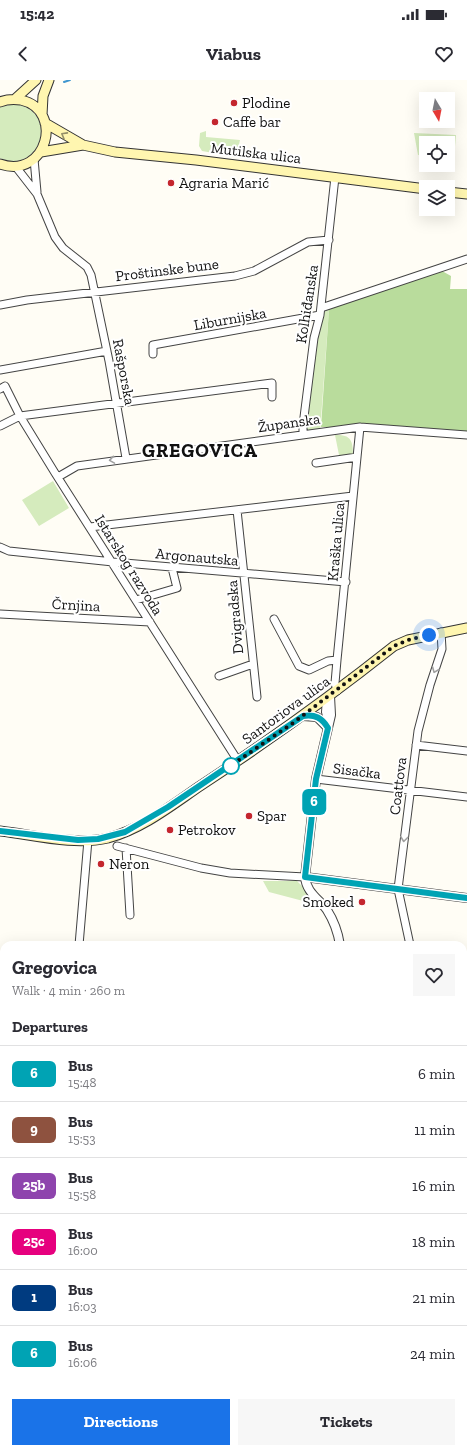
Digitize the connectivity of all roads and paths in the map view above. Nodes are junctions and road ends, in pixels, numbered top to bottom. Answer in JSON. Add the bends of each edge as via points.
{"nodes":[{"id":1,"x":36,"y":80,"type":"edge"},
{"id":2,"x":49,"y":80,"type":"edge"},
{"id":3,"x":15,"y":99,"type":"junction"},
{"id":4,"x":0,"y":102,"type":"edge"},
{"id":5,"x":43,"y":119,"type":"junction"},
{"id":6,"x":83,"y":145,"type":"junction"},
{"id":7,"x":41,"y":152,"type":"junction"},
{"id":8,"x":34,"y":160,"type":"junction"},
{"id":9,"x":6,"y":167,"type":"edge"},
{"id":10,"x":335,"y":178,"type":"junction"},
{"id":11,"x":419,"y":188,"type":"edge"},
{"id":12,"x":455,"y":193,"type":"edge"},
{"id":13,"x":37,"y":194,"type":"junction"},
{"id":14,"x":467,"y":194,"type":"edge"},
{"id":15,"x":329,"y":240,"type":"junction"},
{"id":16,"x":467,"y":259,"type":"edge"},
{"id":17,"x":94,"y":292,"type":"junction"},
{"id":18,"x":0,"y":305,"type":"edge"},
{"id":19,"x":320,"y":312,"type":"junction"},
{"id":20,"x":107,"y":351,"type":"junction"},
{"id":21,"x":153,"y":354,"type":"dead end"},
{"id":22,"x":0,"y":370,"type":"edge"},
{"id":23,"x":0,"y":389,"type":"edge"},
{"id":24,"x":272,"y":396,"type":"dead end"},
{"id":25,"x":117,"y":403,"type":"junction"},
{"id":26,"x":20,"y":416,"type":"junction"},
{"id":27,"x":0,"y":426,"type":"edge"},
{"id":28,"x":360,"y":427,"type":"junction"},
{"id":29,"x":303,"y":434,"type":"junction"},
{"id":30,"x":467,"y":434,"type":"edge"},
{"id":31,"x":357,"y":457,"type":"junction"},
{"id":32,"x":126,"y":458,"type":"junction"},
{"id":33,"x":316,"y":463,"type":"dead end"},
{"id":34,"x":58,"y":477,"type":"junction"},
{"id":35,"x":354,"y":496,"type":"junction"},
{"id":36,"x":237,"y":510,"type":"junction"},
{"id":37,"x":90,"y":527,"type":"junction"},
{"id":38,"x":0,"y":547,"type":"edge"},
{"id":39,"x":113,"y":562,"type":"junction"},
{"id":40,"x":172,"y":568,"type":"junction"},
{"id":41,"x":244,"y":574,"type":"junction"},
{"id":42,"x":346,"y":582,"type":"junction"},
{"id":43,"x":136,"y":600,"type":"junction"},
{"id":44,"x":0,"y":614,"type":"edge"},
{"id":45,"x":274,"y":619,"type":"dead end"},
{"id":46,"x":150,"y":622,"type":"junction"},
{"id":47,"x":466,"y":627,"type":"edge"},
{"id":48,"x":441,"y":632,"type":"junction"},
{"id":49,"x":337,"y":660,"type":"junction"},
{"id":50,"x":253,"y":664,"type":"junction"},
{"id":51,"x":219,"y":676,"type":"dead end"},
{"id":52,"x":331,"y":695,"type":"junction"},
{"id":53,"x":257,"y":697,"type":"dead end"},
{"id":54,"x":303,"y":716,"type":"junction"},
{"id":55,"x":329,"y":726,"type":"junction"},
{"id":56,"x":416,"y":745,"type":"junction"},
{"id":57,"x":467,"y":751,"type":"edge"},
{"id":58,"x":238,"y":761,"type":"junction"},
{"id":59,"x":316,"y":779,"type":"junction"},
{"id":60,"x":410,"y":790,"type":"junction"},
{"id":61,"x":467,"y":797,"type":"edge"},
{"id":62,"x":0,"y":830,"type":"edge"},
{"id":63,"x":88,"y":840,"type":"junction"},
{"id":64,"x":116,"y":846,"type":"dead end"},
{"id":65,"x":126,"y":848,"type":"junction"},
{"id":66,"x":305,"y":877,"type":"junction"},
{"id":67,"x":398,"y":889,"type":"junction"},
{"id":68,"x":467,"y":898,"type":"edge"},
{"id":69,"x":130,"y":914,"type":"dead end"},
{"id":70,"x":79,"y":941,"type":"edge"},
{"id":71,"x":339,"y":941,"type":"edge"},
{"id":72,"x":409,"y":941,"type":"edge"}],
"edges":[{"from":1,"to":3,"type":"main road"},
{"from":2,"to":5,"type":"main road","via":[[43,96]]},
{"from":3,"to":4,"type":"main road"},
{"from":3,"to":5,"type":"main road","name":"Mutilska ulica","via":[[25,101],[34,107]]},
{"from":6,"to":5,"type":"main road","name":"Mutilska ulica","one_way":true},
{"from":5,"to":7,"type":"main road","via":[[46,138]]},
{"from":6,"to":7,"type":"main road","name":"Mutilska ulica"},
{"from":6,"to":10,"type":"main road","name":"Mutilska ulica","via":[[116,152]]},
{"from":7,"to":8,"type":"main road"},
{"from":8,"to":9,"type":"main road"},
{"from":8,"to":13,"type":"street"},
{"from":9,"to":13,"type":"street"},
{"from":10,"to":11,"type":"main road","name":"Mutilska ulica"},
{"from":10,"to":15,"type":"street","name":"Kolhiđanska"},
{"from":12,"to":14,"type":"main road"},
{"from":13,"to":17,"type":"street","name":"Rašporska","via":[[55,237],[63,248],[87,267]]},
{"from":15,"to":17,"type":"street","name":"Proštinske bune","via":[[308,242],[254,270],[235,276]]},
{"from":15,"to":19,"type":"street","name":"Kolhiđanska"},
{"from":16,"to":19,"type":"street","name":"Liburnijska"},
{"from":17,"to":18,"type":"street","name":"Proštinske bune"},
{"from":17,"to":20,"type":"street","name":"Rašporska"},
{"from":19,"to":21,"type":"street","name":"Liburnijska","via":[[295,321],[153,345]]},
{"from":19,"to":29,"type":"street","name":"Kolhiđanska","via":[[302,425]]},
{"from":20,"to":22,"type":"street"},
{"from":20,"to":25,"type":"street","name":"Rašporska"},
{"from":23,"to":26,"type":"street","name":"Istarskog razvoda","via":[[5,386]]},
{"from":24,"to":25,"type":"street","via":[[272,383]]},
{"from":25,"to":26,"type":"street"},
{"from":25,"to":32,"type":"street","name":"Rašporska"},
{"from":26,"to":27,"type":"street"},
{"from":26,"to":34,"type":"street","name":"Istarskog razvoda"},
{"from":28,"to":29,"type":"street","name":"Županska"},
{"from":28,"to":30,"type":"street","name":"Županska"},
{"from":28,"to":31,"type":"street","name":"Kraška ulica"},
{"from":29,"to":32,"type":"street","name":"Županska"},
{"from":31,"to":33,"type":"street"},
{"from":31,"to":35,"type":"street","name":"Kraška ulica"},
{"from":32,"to":34,"type":"street","name":"Županska","one_way":true,"via":[[77,466]]},
{"from":34,"to":37,"type":"street","name":"Istarskog razvoda"},
{"from":35,"to":36,"type":"street"},
{"from":35,"to":42,"type":"street","name":"Kraška ulica"},
{"from":36,"to":37,"type":"street"},
{"from":36,"to":41,"type":"street","name":"Dvigradska"},
{"from":37,"to":39,"type":"street","name":"Istarskog razvoda"},
{"from":38,"to":39,"type":"street","name":"Argonautska","via":[[9,551]]},
{"from":39,"to":40,"type":"street","name":"Argonautska"},
{"from":39,"to":43,"type":"street","name":"Istarskog razvoda"},
{"from":40,"to":41,"type":"street","name":"Argonautska"},
{"from":40,"to":43,"type":"street","via":[[177,588]]},
{"from":41,"to":42,"type":"street","name":"Argonautska"},
{"from":41,"to":50,"type":"street","name":"Dvigradska"},
{"from":42,"to":49,"type":"street","name":"Kraška ulica"},
{"from":43,"to":46,"type":"street","name":"Istarskog razvoda"},
{"from":44,"to":46,"type":"street","name":"Črnjina"},
{"from":45,"to":49,"type":"street","via":[[303,669],[309,670],[328,661]]},
{"from":46,"to":58,"type":"street","name":"Istarskog razvoda"},
{"from":47,"to":48,"type":"main road","name":"Santoriova ulica"},
{"from":48,"to":52,"type":"main road","name":"Santoriova ulica","via":[[394,646]]},
{"from":48,"to":56,"type":"street","name":"Coattova","one_way":true,"via":[[442,649],[430,685]]},
{"from":49,"to":52,"type":"street","name":"Kraška ulica"},
{"from":50,"to":51,"type":"street"},
{"from":50,"to":53,"type":"street","name":"Dvigradska"},
{"from":52,"to":54,"type":"main road","name":"Santoriova ulica"},
{"from":52,"to":55,"type":"street","via":[[326,712]]},
{"from":54,"to":55,"type":"street","via":[[317,717]]},
{"from":54,"to":58,"type":"main road","name":"Santoriova ulica"},
{"from":55,"to":59,"type":"street"},
{"from":56,"to":57,"type":"street"},
{"from":56,"to":60,"type":"street","name":"Coattova"},
{"from":58,"to":63,"type":"main road","name":"Santoriova ulica","via":[[144,822],[108,838]]},
{"from":59,"to":60,"type":"street","name":"Sisačka"},
{"from":59,"to":66,"type":"street"},
{"from":60,"to":61,"type":"street","name":"Sisačka"},
{"from":60,"to":67,"type":"street","name":"Coattova","one_way":true},
{"from":62,"to":63,"type":"main road","name":"Santoriova ulica"},
{"from":63,"to":70,"type":"street"},
{"from":64,"to":65,"type":"street"},
{"from":65,"to":66,"type":"street","via":[[230,873]]},
{"from":65,"to":69,"type":"street"},
{"from":66,"to":67,"type":"street"},
{"from":66,"to":71,"type":"street","via":[[310,892],[330,914]]},
{"from":67,"to":68,"type":"street"},
{"from":67,"to":72,"type":"street","name":"Coattova"}]}
